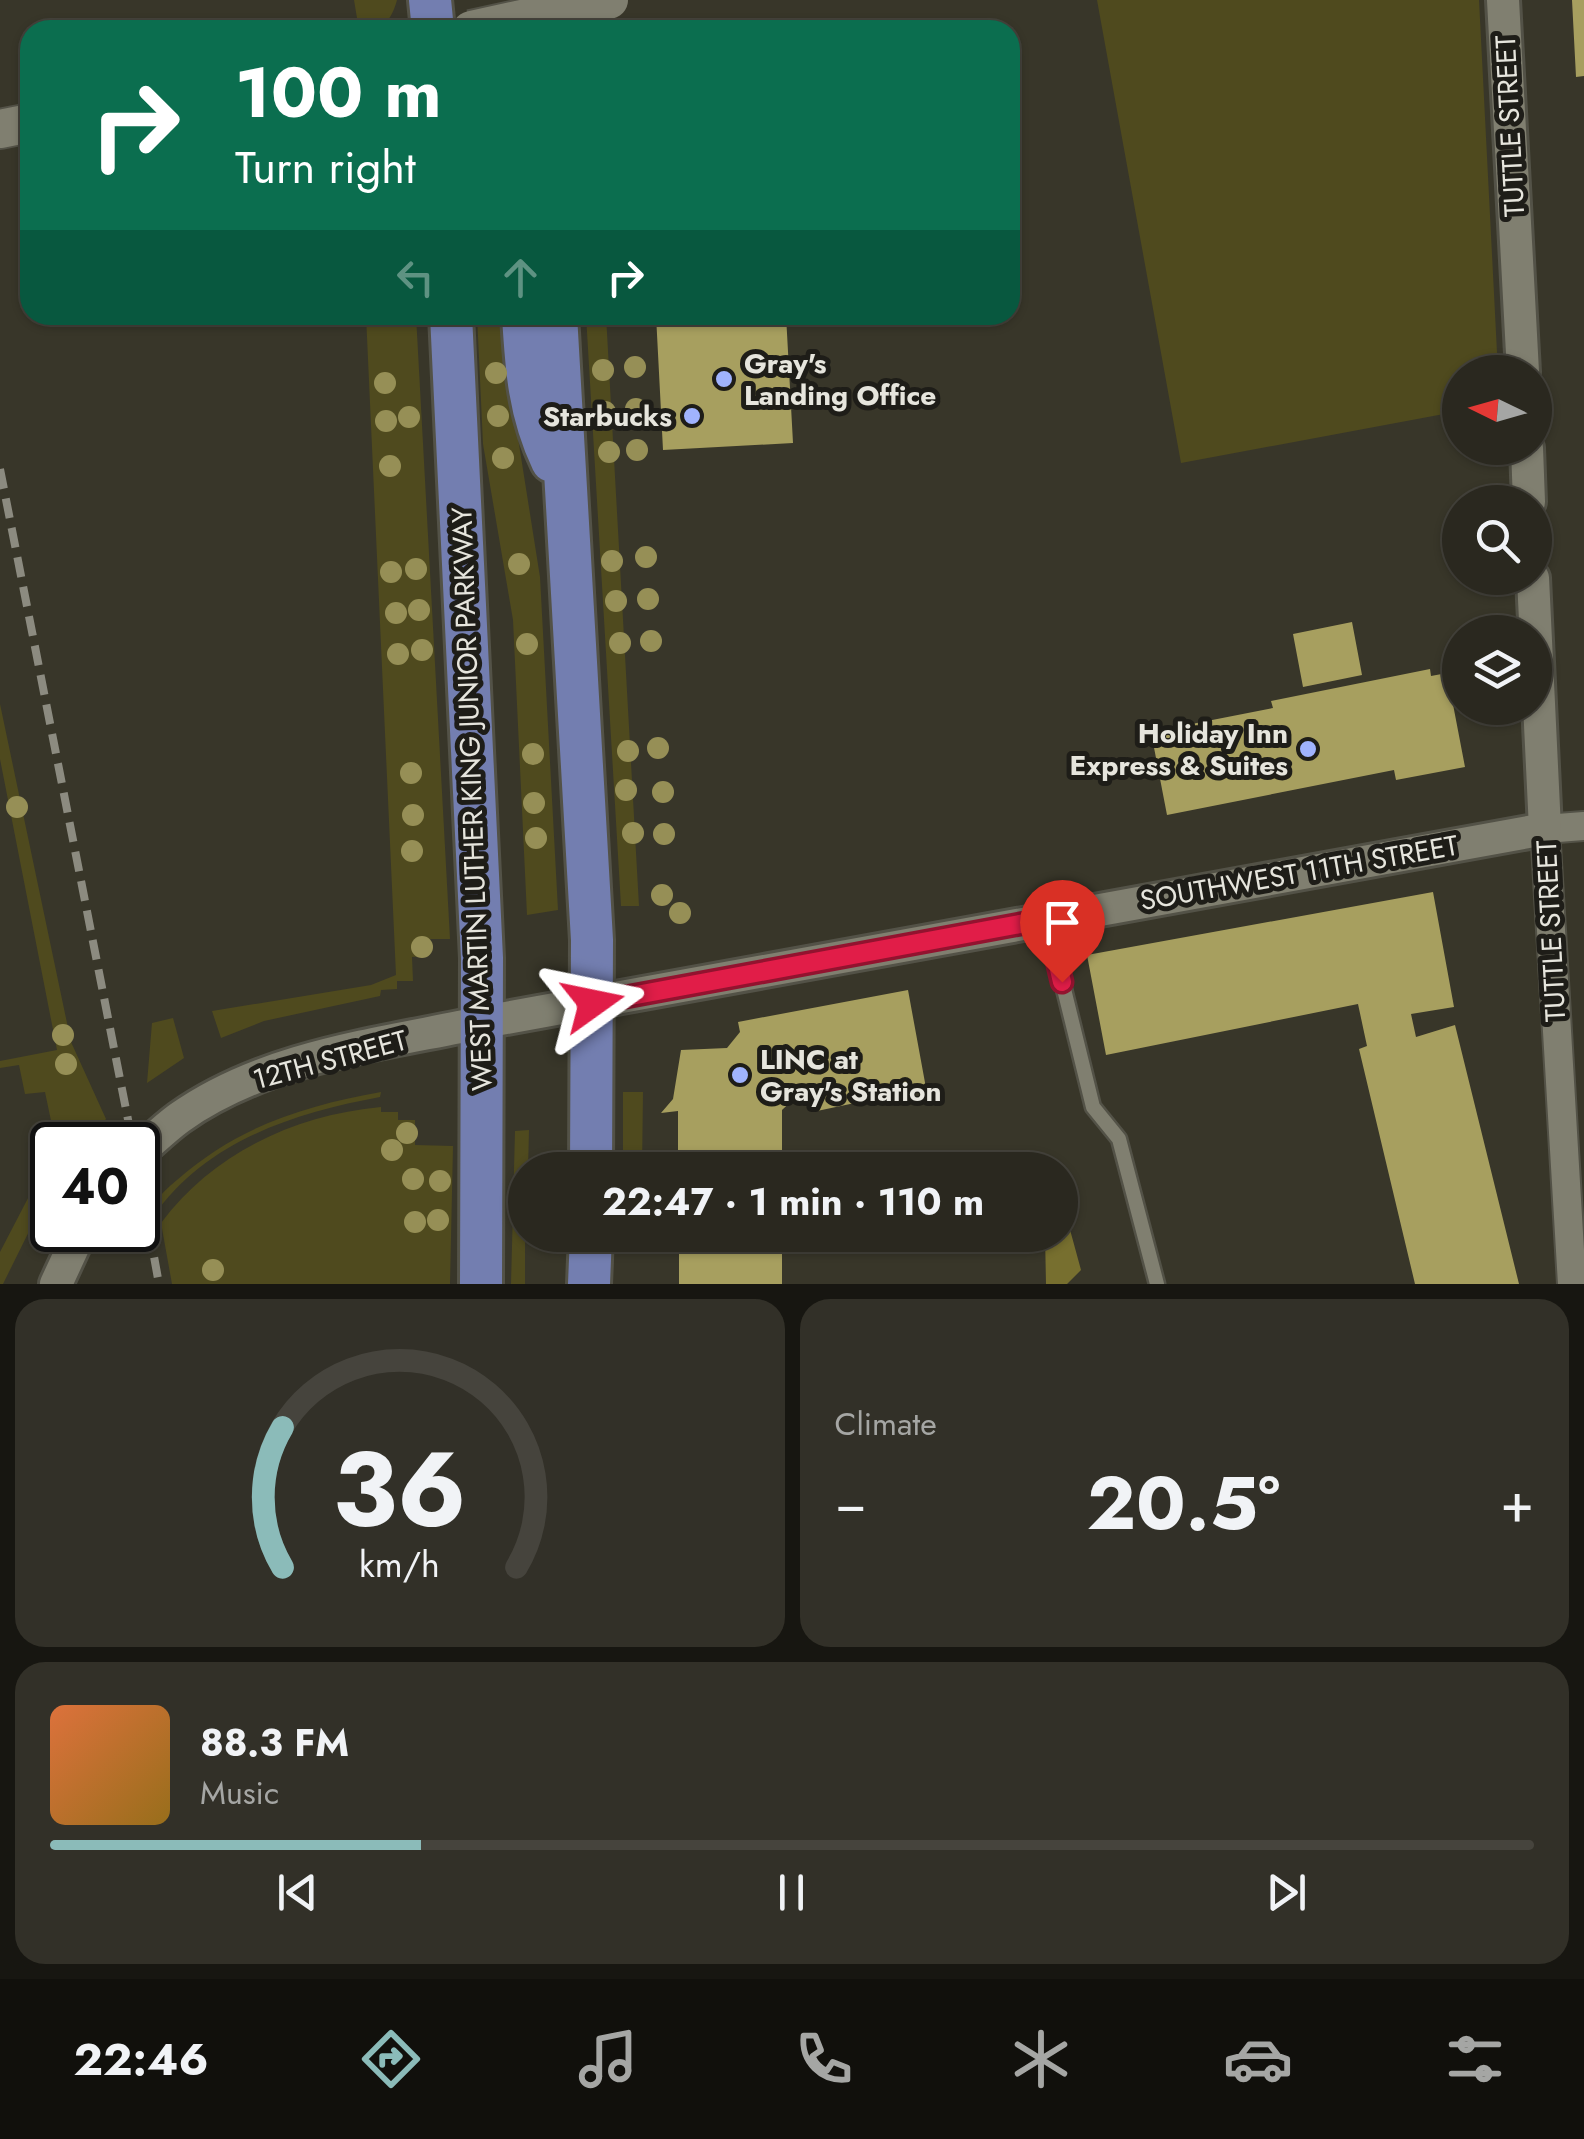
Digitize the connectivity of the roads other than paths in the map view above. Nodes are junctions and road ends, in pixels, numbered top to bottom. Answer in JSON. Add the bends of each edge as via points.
{"nodes":[{"id":1,"x":609,"y":0,"type":"edge"},
{"id":2,"x":1503,"y":0,"type":"edge"},
{"id":3,"x":517,"y":20,"type":"edge"},
{"id":4,"x":451,"y":325,"type":"edge"},
{"id":5,"x":524,"y":325,"type":"edge"},
{"id":6,"x":557,"y":325,"type":"edge"},
{"id":7,"x":1522,"y":355,"type":"edge"},
{"id":8,"x":566,"y":488,"type":"junction"},
{"id":9,"x":1534,"y":595,"type":"edge"},
{"id":10,"x":1584,"y":826,"type":"edge"},
{"id":11,"x":1545,"y":829,"type":"junction"},
{"id":12,"x":1047,"y":919,"type":"junction"},
{"id":13,"x":593,"y":1003,"type":"junction"},
{"id":14,"x":484,"y":1022,"type":"junction"},
{"id":15,"x":160,"y":1134,"type":"edge"},
{"id":16,"x":591,"y":1152,"type":"edge"},
{"id":17,"x":71,"y":1252,"type":"edge"},
{"id":18,"x":590,"y":1252,"type":"edge"},
{"id":19,"x":56,"y":1284,"type":"edge"},
{"id":20,"x":481,"y":1284,"type":"edge"},
{"id":21,"x":589,"y":1284,"type":"edge"},
{"id":22,"x":1158,"y":1284,"type":"edge"},
{"id":23,"x":1572,"y":1284,"type":"edge"}],
"edges":[{"from":1,"to":3,"type":"main road","bridge":true},
{"from":2,"to":7,"type":"street","name":"TUTTLE STREET"},
{"from":4,"to":14,"type":"main road","name":"WEST MARTIN LUTHER KING JUNIOR PARKWAY"},
{"from":5,"to":8,"type":"main road","via":[[529,398]]},
{"from":6,"to":8,"type":"main road"},
{"from":8,"to":13,"type":"main road"},
{"from":9,"to":11,"type":"street","name":"TUTTLE STREET"},
{"from":10,"to":11,"type":"street","name":"SOUTHWEST 11TH STREET"},
{"from":11,"to":12,"type":"street","name":"SOUTHWEST 11TH STREET"},
{"from":11,"to":23,"type":"street","name":"TUTTLE STREET"},
{"from":12,"to":13,"type":"street","name":"SOUTHWEST 11TH STREET"},
{"from":12,"to":22,"type":"lane","via":[[1093,1107],[1119,1139]]},
{"from":13,"to":14,"type":"street","name":"SOUTHWEST 11TH STREET"},
{"from":13,"to":16,"type":"main road"},
{"from":14,"to":15,"type":"street","name":"12TH STREET","via":[[264,1073]]},
{"from":14,"to":20,"type":"main road","name":"WEST MARTIN LUTHER KING JUNIOR PARKWAY"},
{"from":17,"to":19,"type":"street"},
{"from":18,"to":21,"type":"main road"}]}
